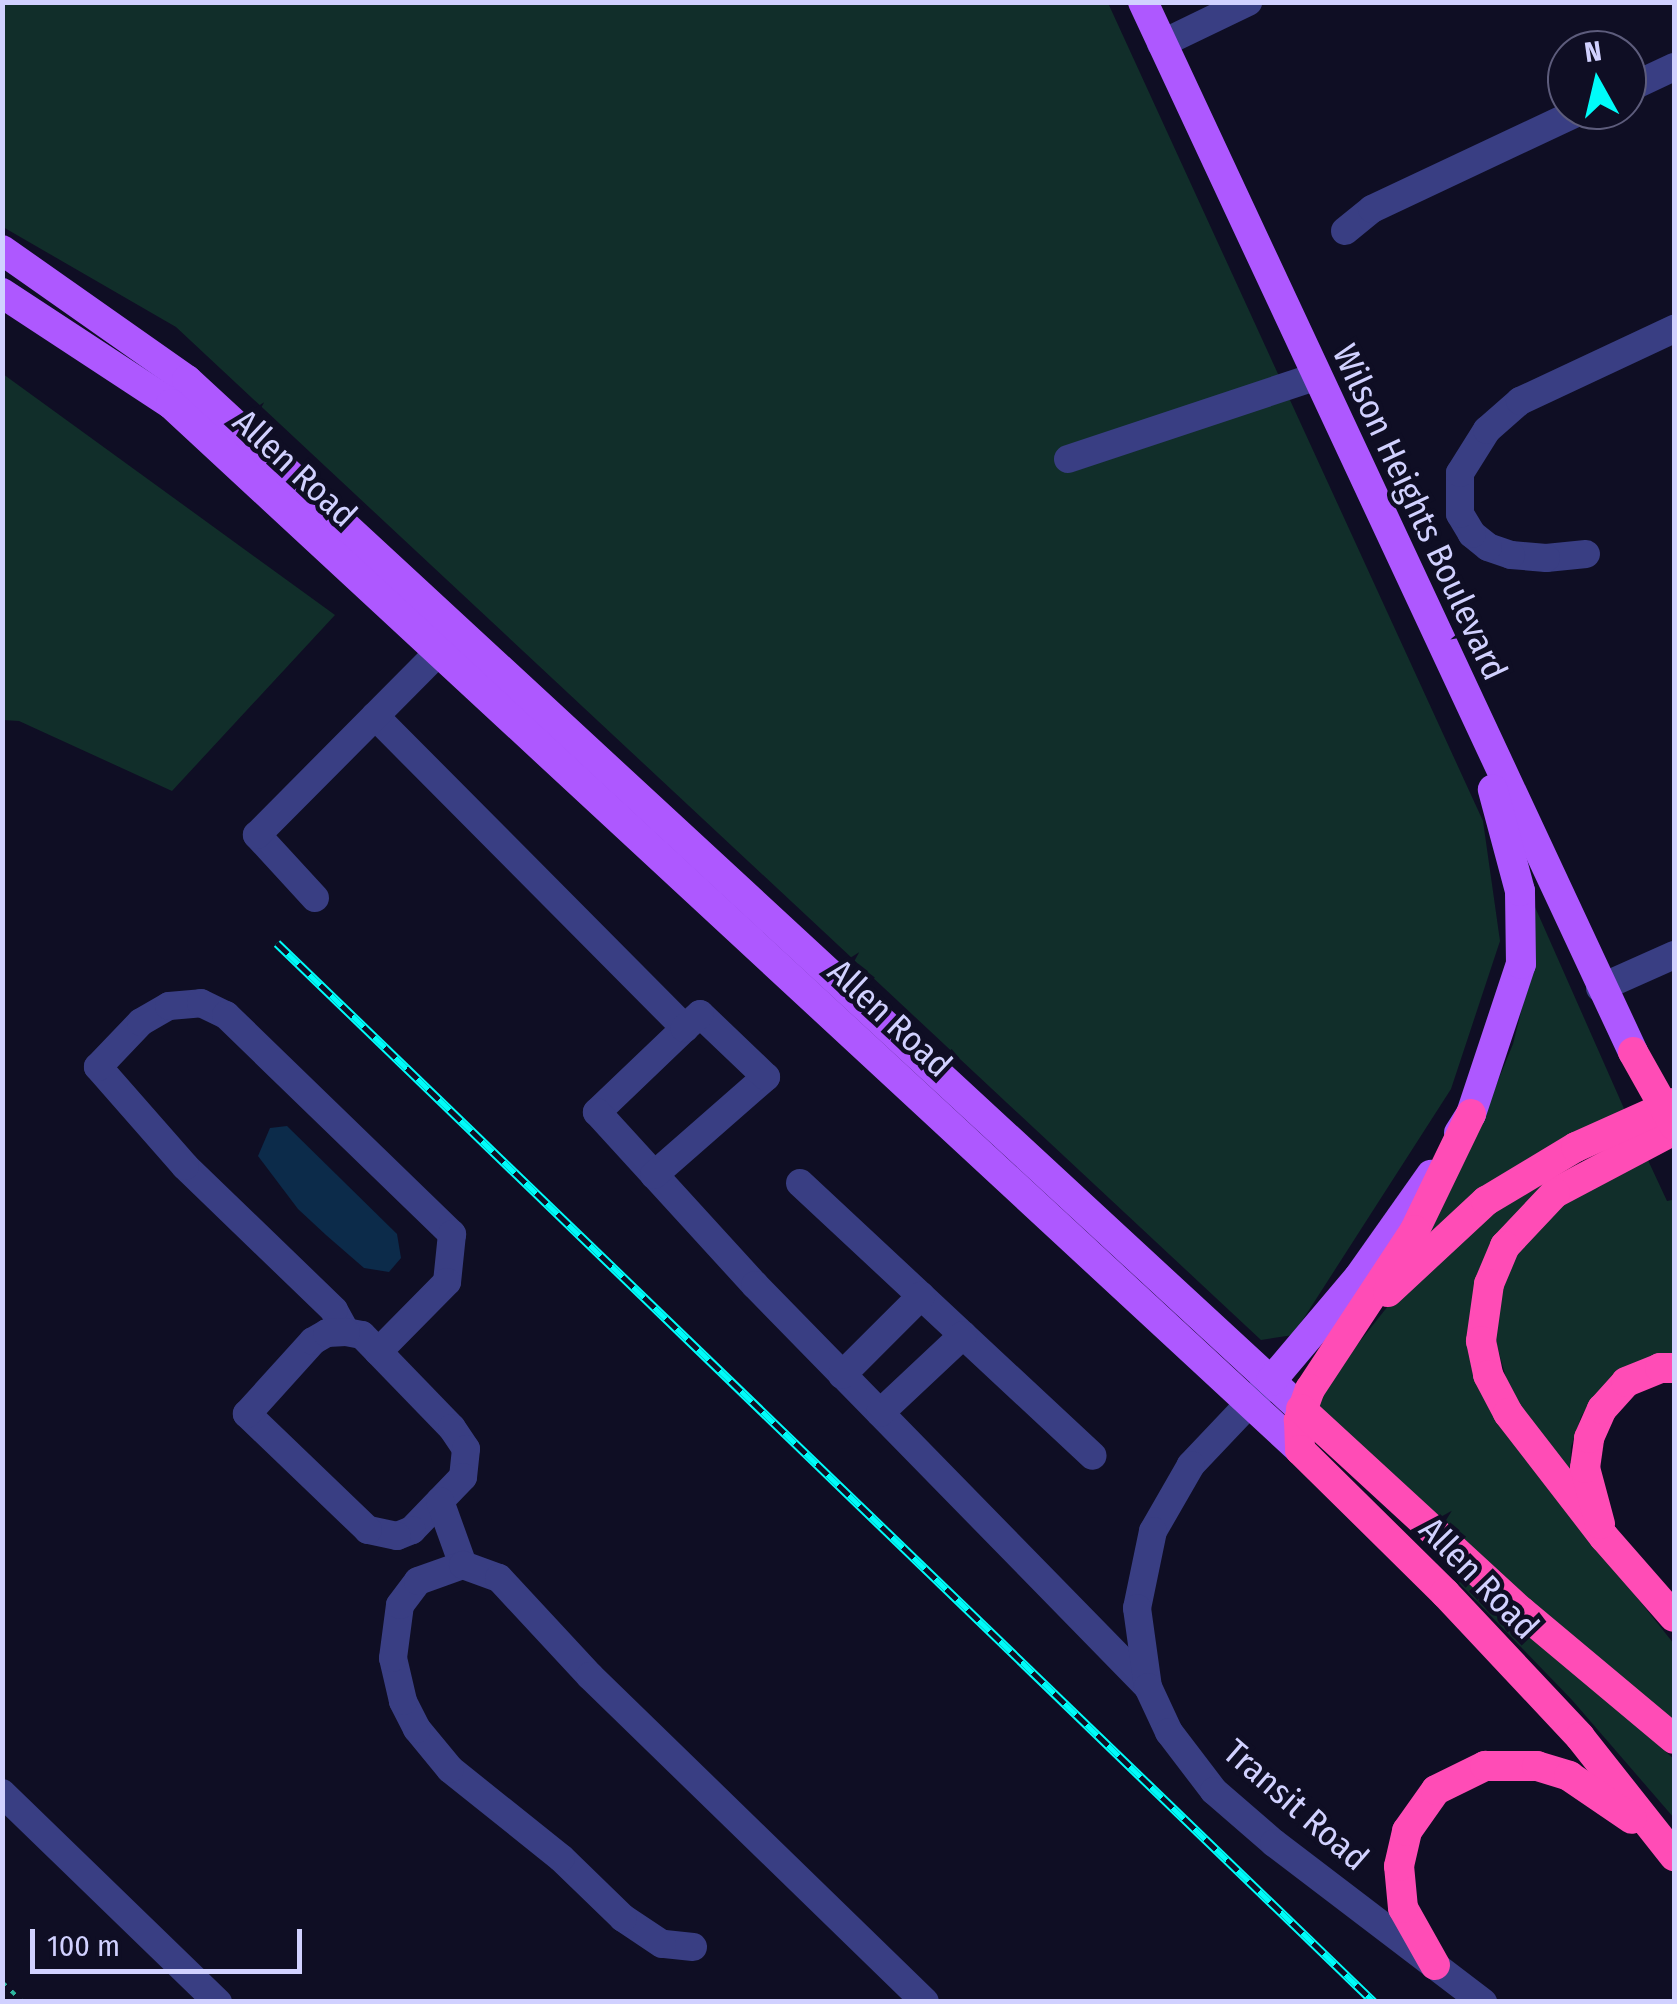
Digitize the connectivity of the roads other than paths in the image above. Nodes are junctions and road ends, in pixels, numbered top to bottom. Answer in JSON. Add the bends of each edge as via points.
{"nodes":[{"id":1,"x":1143,"y":2,"type":"edge"},
{"id":2,"x":1248,"y":2,"type":"edge"},
{"id":3,"x":1161,"y":44,"type":"junction"},
{"id":4,"x":1674,"y":66,"type":"edge"},
{"id":5,"x":1647,"y":79,"type":"edge"},
{"id":6,"x":1547,"y":126,"type":"edge"},
{"id":7,"x":1345,"y":231,"type":"dead end"},
{"id":8,"x":2,"y":250,"type":"edge"},
{"id":9,"x":2,"y":293,"type":"edge"},
{"id":10,"x":1674,"y":329,"type":"edge"},
{"id":11,"x":1315,"y":377,"type":"junction"},
{"id":12,"x":1068,"y":460,"type":"dead end"},
{"id":13,"x":1586,"y":554,"type":"dead end"},
{"id":14,"x":439,"y":652,"type":"junction"},
{"id":15,"x":1472,"y":709,"type":"junction"},
{"id":16,"x":376,"y":716,"type":"junction"},
{"id":17,"x":316,"y":898,"type":"dead end"},
{"id":18,"x":1674,"y":955,"type":"edge"},
{"id":19,"x":1600,"y":988,"type":"junction"},
{"id":20,"x":685,"y":1028,"type":"junction"},
{"id":21,"x":1633,"y":1052,"type":"joint"},
{"id":22,"x":1674,"y":1103,"type":"edge"},
{"id":23,"x":1471,"y":1114,"type":"junction"},
{"id":24,"x":1674,"y":1128,"type":"edge"},
{"id":25,"x":654,"y":1174,"type":"junction"},
{"id":26,"x":800,"y":1183,"type":"dead end"},
{"id":27,"x":921,"y":1296,"type":"junction"},
{"id":28,"x":1348,"y":1331,"type":"junction"},
{"id":29,"x":346,"y":1332,"type":"junction"},
{"id":30,"x":963,"y":1335,"type":"junction"},
{"id":31,"x":378,"y":1352,"type":"junction"},
{"id":32,"x":1674,"y":1368,"type":"edge"},
{"id":33,"x":842,"y":1375,"type":"junction"},
{"id":34,"x":1271,"y":1381,"type":"junction"},
{"id":35,"x":1248,"y":1405,"type":"junction"},
{"id":36,"x":1301,"y":1409,"type":"junction"},
{"id":37,"x":880,"y":1413,"type":"junction"},
{"id":38,"x":1300,"y":1450,"type":"junction"},
{"id":39,"x":1093,"y":1456,"type":"dead end"},
{"id":40,"x":440,"y":1501,"type":"junction"},
{"id":41,"x":1604,"y":1536,"type":"junction"},
{"id":42,"x":463,"y":1565,"type":"junction"},
{"id":43,"x":1674,"y":1617,"type":"edge"},
{"id":44,"x":1148,"y":1687,"type":"junction"},
{"id":45,"x":1674,"y":1738,"type":"edge"},
{"id":46,"x":2,"y":1793,"type":"edge"},
{"id":47,"x":1670,"y":1850,"type":"edge"},
{"id":48,"x":693,"y":1947,"type":"dead end"},
{"id":49,"x":1436,"y":1966,"type":"junction"},
{"id":50,"x":218,"y":2002,"type":"edge"},
{"id":51,"x":925,"y":2002,"type":"edge"},
{"id":52,"x":1484,"y":2002,"type":"edge"}],
"edges":[{"from":1,"to":3,"type":"main road","name":"Wilson Heights Boulevard"},
{"from":2,"to":3,"type":"street"},
{"from":3,"to":11,"type":"main road","name":"Wilson Heights Boulevard"},
{"from":4,"to":5,"type":"street"},
{"from":6,"to":7,"type":"street","via":[[1372,208]]},
{"from":8,"to":34,"type":"main road","name":"Allen Road","via":[[187,380]]},
{"from":9,"to":14,"type":"main road","name":"Allen Road","via":[[171,404]]},
{"from":10,"to":13,"type":"street","via":[[1520,400],[1488,430],[1460,474],[1460,514],[1488,547],[1546,558]]},
{"from":11,"to":12,"type":"street"},
{"from":11,"to":15,"type":"main road","name":"Wilson Heights Boulevard"},
{"from":14,"to":16,"type":"street"},
{"from":14,"to":35,"type":"main road","name":"Allen Road"},
{"from":15,"to":19,"type":"main road","name":"Wilson Heights Boulevard"},
{"from":15,"to":23,"type":"main road","via":[[1520,891],[1524,930],[1512,998]]},
{"from":16,"to":17,"type":"street","via":[[257,836]]},
{"from":16,"to":20,"type":"street"},
{"from":18,"to":19,"type":"street"},
{"from":19,"to":21,"type":"main road","name":"Wilson Heights Boulevard"},
{"from":20,"to":25,"type":"street","via":[[597,1112]]},
{"from":20,"to":25,"type":"street","via":[[700,1014],[766,1078]]},
{"from":21,"to":24,"type":"highway","bridge":true},
{"from":22,"to":28,"type":"highway","via":[[1576,1147],[1486,1200]]},
{"from":23,"to":28,"type":"highway","via":[[1415,1230]]},
{"from":23,"to":34,"type":"main road","via":[[1392,1235]]},
{"from":24,"to":41,"type":"highway","via":[[1555,1193],[1505,1246],[1489,1284],[1481,1341],[1488,1375],[1508,1413]]},
{"from":25,"to":33,"type":"street"},
{"from":26,"to":27,"type":"street"},
{"from":27,"to":30,"type":"street"},
{"from":27,"to":33,"type":"street"},
{"from":28,"to":36,"type":"highway"},
{"from":29,"to":31,"type":"street","via":[[362,1336]]},
{"from":29,"to":31,"type":"street","via":[[334,1310],[184,1166],[98,1067],[141,1022],[169,1006],[201,1003],[226,1015],[452,1234],[447,1282]]},
{"from":29,"to":40,"type":"street","via":[[313,1341],[246,1414],[368,1530],[397,1536],[412,1530]]},
{"from":30,"to":37,"type":"street"},
{"from":30,"to":39,"type":"street"},
{"from":31,"to":40,"type":"street","via":[[466,1448],[462,1478]]},
{"from":32,"to":41,"type":"highway","via":[[1626,1382],[1588,1438],[1585,1468]]},
{"from":33,"to":37,"type":"street"},
{"from":34,"to":35,"type":"street","name":"Transit Road"},
{"from":34,"to":36,"type":"main road","name":"Allen Road"},
{"from":35,"to":38,"type":"main road","name":"Allen Road"},
{"from":35,"to":44,"type":"street","name":"Transit Road","via":[[1238,1431],[1170,1499],[1153,1531],[1138,1591],[1139,1650]]},
{"from":36,"to":38,"type":"highway"},
{"from":36,"to":45,"type":"highway","name":"Allen Road","via":[[1521,1611]]},
{"from":37,"to":44,"type":"street"},
{"from":38,"to":47,"type":"highway","name":"Allen Road","via":[[1580,1737]]},
{"from":40,"to":42,"type":"street"},
{"from":41,"to":43,"type":"highway"},
{"from":42,"to":48,"type":"street","via":[[418,1581],[400,1605],[394,1658],[417,1729],[450,1769],[562,1858],[623,1918],[662,1944]]},
{"from":42,"to":51,"type":"street","via":[[499,1578],[590,1676]]},
{"from":44,"to":49,"type":"street","name":"Transit Road","via":[[1169,1732],[1214,1792]]},
{"from":46,"to":50,"type":"street"},
{"from":47,"to":49,"type":"highway","via":[[1600,1795],[1556,1771],[1485,1766],[1452,1780],[1419,1808],[1398,1866],[1403,1908]]},
{"from":49,"to":52,"type":"street","name":"Transit Road"}]}
